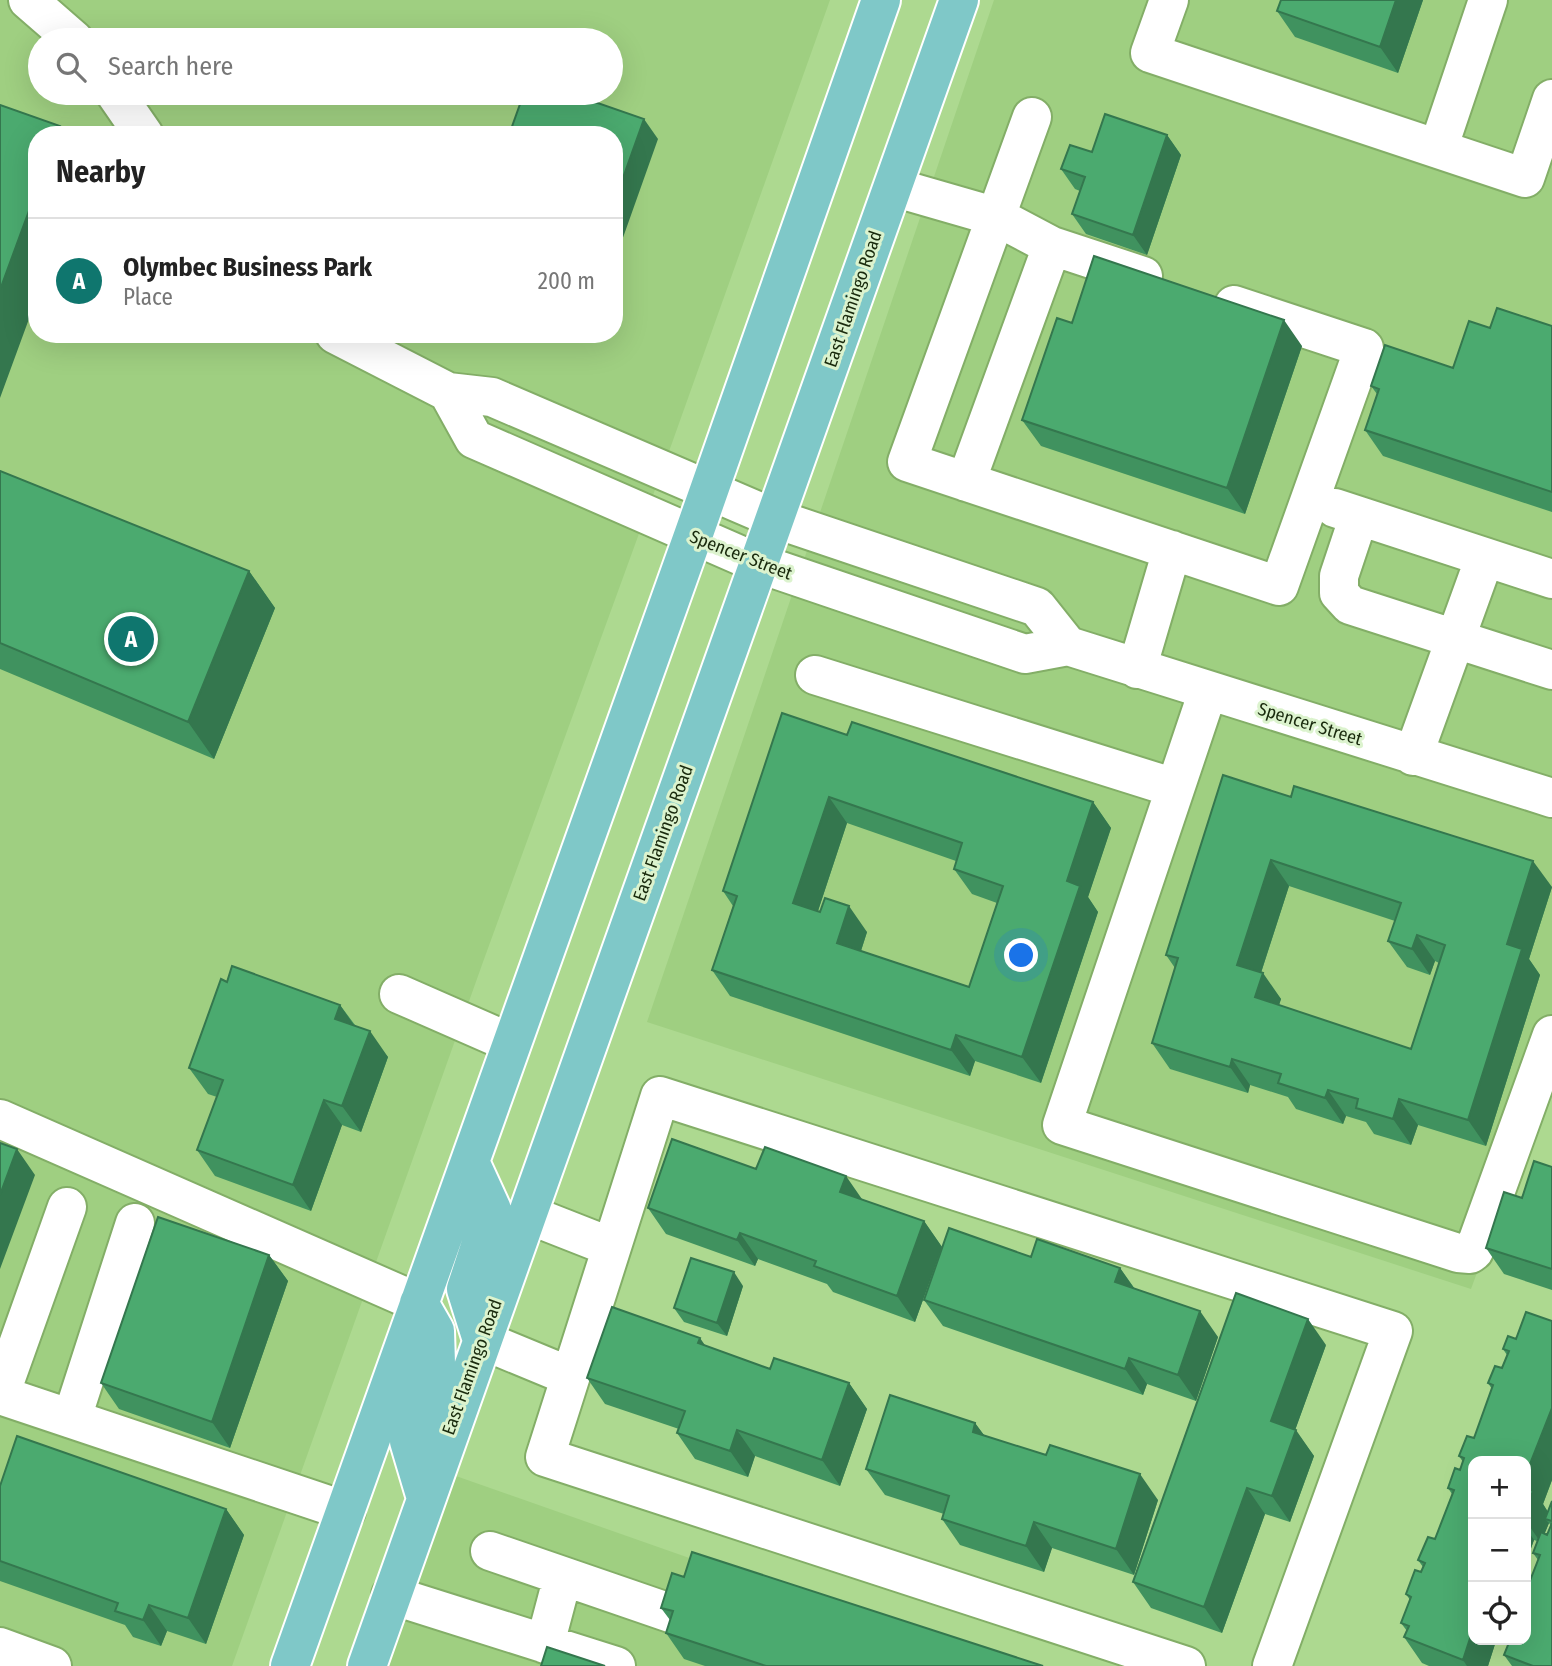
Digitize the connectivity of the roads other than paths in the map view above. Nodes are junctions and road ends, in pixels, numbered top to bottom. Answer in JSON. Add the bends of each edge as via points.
{"nodes":[{"id":1,"x":28,"y":0,"type":"edge"},
{"id":2,"x":881,"y":0,"type":"edge"},
{"id":3,"x":959,"y":0,"type":"edge"},
{"id":4,"x":1169,"y":0,"type":"edge"},
{"id":5,"x":1488,"y":0,"type":"edge"},
{"id":6,"x":60,"y":28,"type":"edge"},
{"id":7,"x":1552,"y":99,"type":"edge"},
{"id":8,"x":123,"y":105,"type":"edge"},
{"id":9,"x":1032,"y":117,"type":"dead end"},
{"id":10,"x":138,"y":126,"type":"edge"},
{"id":11,"x":1438,"y":149,"type":"junction"},
{"id":12,"x":1539,"y":182,"type":"edge"},
{"id":13,"x":893,"y":187,"type":"junction"},
{"id":14,"x":997,"y":217,"type":"junction"},
{"id":15,"x":1052,"y":246,"type":"junction"},
{"id":16,"x":352,"y":343,"type":"edge"},
{"id":17,"x":448,"y":393,"type":"junction"},
{"id":18,"x":966,"y":482,"type":"junction"},
{"id":19,"x":709,"y":489,"type":"junction"},
{"id":20,"x":1310,"y":500,"type":"junction"},
{"id":21,"x":1359,"y":516,"type":"junction"},
{"id":22,"x":776,"y":519,"type":"junction"},
{"id":23,"x":693,"y":536,"type":"junction"},
{"id":24,"x":1172,"y":550,"type":"junction"},
{"id":25,"x":1485,"y":557,"type":"junction"},
{"id":26,"x":760,"y":564,"type":"junction"},
{"id":27,"x":1552,"y":579,"type":"edge"},
{"id":28,"x":1455,"y":639,"type":"junction"},
{"id":29,"x":1068,"y":646,"type":"junction"},
{"id":30,"x":1136,"y":669,"type":"junction"},
{"id":31,"x":1552,"y":670,"type":"edge"},
{"id":32,"x":815,"y":675,"type":"dead end"},
{"id":33,"x":1208,"y":691,"type":"junction"},
{"id":34,"x":1413,"y":756,"type":"junction"},
{"id":35,"x":1175,"y":788,"type":"junction"},
{"id":36,"x":1552,"y":798,"type":"edge"},
{"id":37,"x":400,"y":994,"type":"dead end"},
{"id":38,"x":1552,"y":1035,"type":"edge"},
{"id":39,"x":511,"y":1043,"type":"junction"},
{"id":40,"x":0,"y":1119,"type":"edge"},
{"id":41,"x":470,"y":1162,"type":"junction"},
{"id":42,"x":67,"y":1206,"type":"dead end"},
{"id":43,"x":527,"y":1214,"type":"junction"},
{"id":44,"x":135,"y":1223,"type":"dead end"},
{"id":45,"x":611,"y":1247,"type":"junction"},
{"id":46,"x":419,"y":1303,"type":"junction"},
{"id":47,"x":482,"y":1340,"type":"junction"},
{"id":48,"x":8,"y":1345,"type":"edge"},
{"id":49,"x":569,"y":1376,"type":"junction"},
{"id":50,"x":0,"y":1396,"type":"edge"},
{"id":51,"x":72,"y":1419,"type":"junction"},
{"id":52,"x":426,"y":1498,"type":"junction"},
{"id":53,"x":345,"y":1511,"type":"junction"},
{"id":54,"x":491,"y":1551,"type":"dead end"},
{"id":55,"x":563,"y":1576,"type":"junction"},
{"id":56,"x":391,"y":1595,"type":"junction"},
{"id":57,"x":679,"y":1616,"type":"edge"},
{"id":58,"x":545,"y":1644,"type":"junction"},
{"id":59,"x":290,"y":1666,"type":"edge"},
{"id":60,"x":367,"y":1666,"type":"edge"},
{"id":61,"x":616,"y":1666,"type":"edge"},
{"id":62,"x":1185,"y":1666,"type":"edge"},
{"id":63,"x":1272,"y":1666,"type":"edge"}],
"edges":[{"from":1,"to":6,"type":"street"},
{"from":2,"to":19,"type":"main road"},
{"from":3,"to":13,"type":"main road","name":"East Flamingo Road"},
{"from":4,"to":11,"type":"street","via":[[1150,53]]},
{"from":5,"to":11,"type":"street"},
{"from":7,"to":12,"type":"street"},
{"from":8,"to":10,"type":"street"},
{"from":9,"to":14,"type":"street"},
{"from":11,"to":12,"type":"street"},
{"from":13,"to":14,"type":"street"},
{"from":13,"to":22,"type":"main road","name":"East Flamingo Road"},
{"from":14,"to":15,"type":"street"},
{"from":14,"to":18,"type":"street","via":[[906,463]]},
{"from":15,"to":18,"type":"street"},
{"from":15,"to":20,"type":"street","via":[[1364,348]]},
{"from":16,"to":17,"type":"street"},
{"from":17,"to":19,"type":"street","via":[[492,397]]},
{"from":17,"to":23,"type":"street","name":"Spencer Street","via":[[474,439]]},
{"from":18,"to":24,"type":"street"},
{"from":19,"to":22,"type":"street"},
{"from":19,"to":23,"type":"main road"},
{"from":20,"to":21,"type":"street"},
{"from":20,"to":24,"type":"street","via":[[1279,586]]},
{"from":21,"to":25,"type":"street"},
{"from":21,"to":28,"type":"street","via":[[1339,576],[1339,593],[1350,606]]},
{"from":22,"to":26,"type":"main road","name":"East Flamingo Road"},
{"from":22,"to":29,"type":"street","via":[[1037,607]]},
{"from":23,"to":26,"type":"street","name":"Spencer Street"},
{"from":23,"to":39,"type":"main road"},
{"from":24,"to":30,"type":"street"},
{"from":25,"to":27,"type":"street"},
{"from":25,"to":28,"type":"street"},
{"from":26,"to":29,"type":"street","name":"Spencer Street","via":[[1026,654]]},
{"from":26,"to":43,"type":"main road","name":"East Flamingo Road"},
{"from":28,"to":31,"type":"street"},
{"from":28,"to":34,"type":"street"},
{"from":29,"to":30,"type":"street","name":"Spencer Street"},
{"from":30,"to":33,"type":"street","name":"Spencer Street"},
{"from":32,"to":35,"type":"street"},
{"from":33,"to":34,"type":"street","name":"Spencer Street"},
{"from":33,"to":35,"type":"street"},
{"from":34,"to":36,"type":"street","name":"Spencer Street"},
{"from":35,"to":38,"type":"street","via":[[1062,1125],[1470,1254]]},
{"from":37,"to":39,"type":"street"},
{"from":39,"to":41,"type":"main road"},
{"from":40,"to":46,"type":"street"},
{"from":41,"to":46,"type":"main road"},
{"from":41,"to":47,"type":"main road","via":[[492,1210],[466,1289]]},
{"from":42,"to":48,"type":"street"},
{"from":43,"to":45,"type":"street"},
{"from":43,"to":47,"type":"main road","name":"East Flamingo Road"},
{"from":44,"to":51,"type":"street"},
{"from":45,"to":49,"type":"street"},
{"from":45,"to":63,"type":"street","via":[[660,1096],[1393,1331]]},
{"from":46,"to":52,"type":"main road","via":[[435,1331],[436,1364],[409,1441]]},
{"from":46,"to":53,"type":"main road"},
{"from":47,"to":49,"type":"street"},
{"from":47,"to":52,"type":"main road","name":"East Flamingo Road"},
{"from":48,"to":50,"type":"street"},
{"from":49,"to":62,"type":"street","via":[[545,1457]]},
{"from":50,"to":51,"type":"street"},
{"from":51,"to":53,"type":"street"},
{"from":52,"to":56,"type":"main road","name":"East Flamingo Road"},
{"from":53,"to":59,"type":"main road"},
{"from":54,"to":55,"type":"street"},
{"from":55,"to":57,"type":"street"},
{"from":55,"to":58,"type":"street"},
{"from":56,"to":58,"type":"street"},
{"from":56,"to":60,"type":"main road","name":"East Flamingo Road"},
{"from":58,"to":61,"type":"street"}]}
